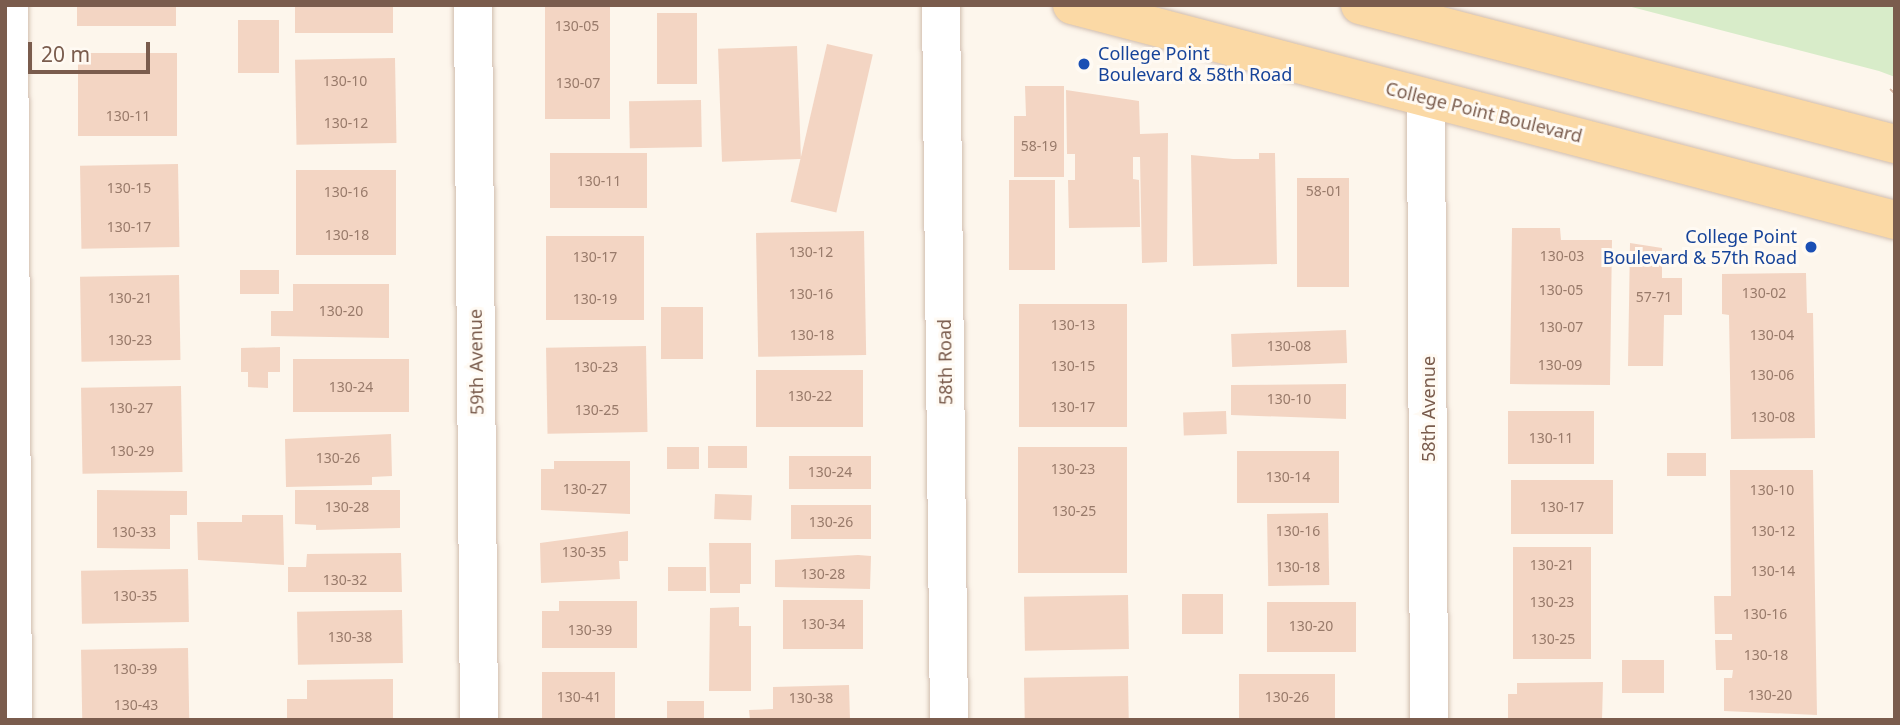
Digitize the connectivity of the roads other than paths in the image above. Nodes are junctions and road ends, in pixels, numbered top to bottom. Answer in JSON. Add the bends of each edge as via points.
{"nodes":[{"id":1,"x":9,"y":5,"type":"edge"},
{"id":2,"x":473,"y":5,"type":"edge"},
{"id":3,"x":942,"y":5,"type":"edge"},
{"id":4,"x":1072,"y":5,"type":"edge"},
{"id":5,"x":1360,"y":5,"type":"edge"},
{"id":6,"x":1426,"y":98,"type":"junction"},
{"id":7,"x":1895,"y":144,"type":"edge"},
{"id":8,"x":1895,"y":220,"type":"edge"},
{"id":9,"x":13,"y":720,"type":"edge"},
{"id":10,"x":479,"y":720,"type":"edge"},
{"id":11,"x":949,"y":720,"type":"edge"},
{"id":12,"x":1429,"y":720,"type":"edge"}],
"edges":[{"from":1,"to":9,"type":"street"},
{"from":2,"to":10,"type":"street","name":"59th Avenue"},
{"from":3,"to":11,"type":"street","name":"58th Road"},
{"from":4,"to":6,"type":"main road","name":"College Point Boulevard"},
{"from":5,"to":7,"type":"main road"},
{"from":6,"to":8,"type":"main road","name":"College Point Boulevard"},
{"from":6,"to":12,"type":"street","name":"58th Avenue"}]}
